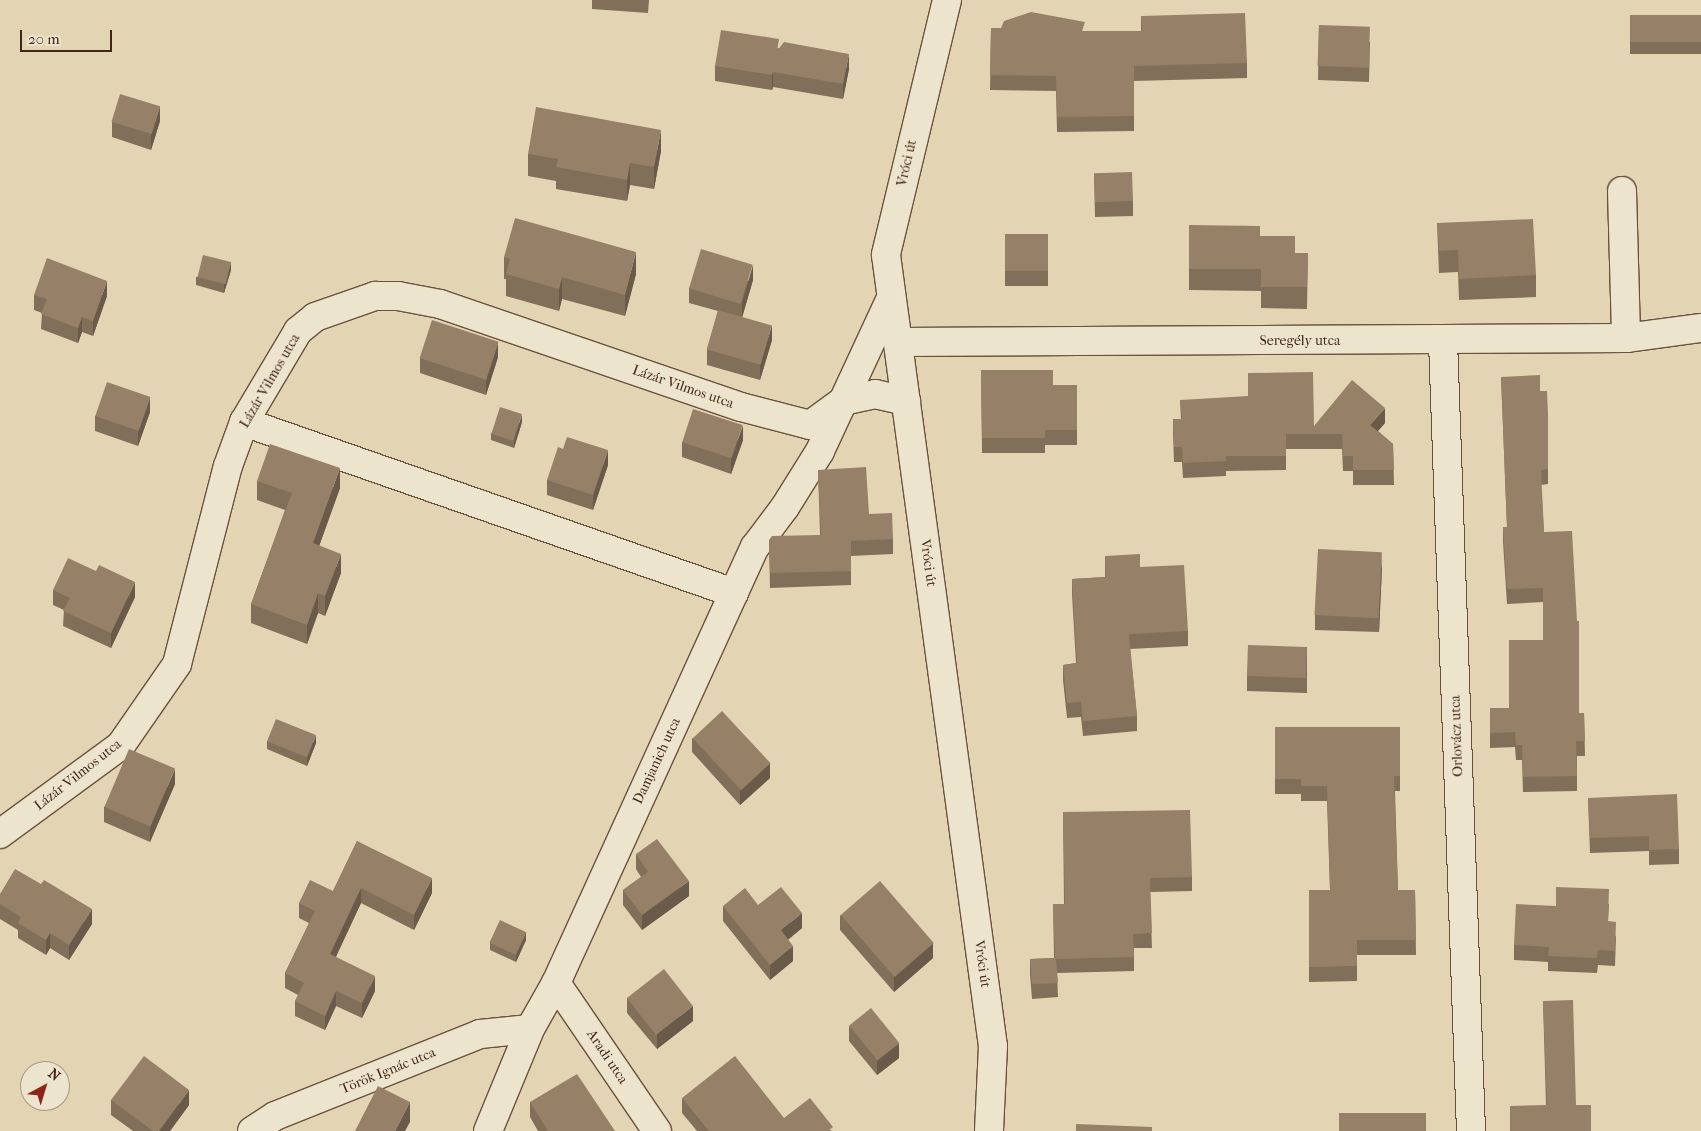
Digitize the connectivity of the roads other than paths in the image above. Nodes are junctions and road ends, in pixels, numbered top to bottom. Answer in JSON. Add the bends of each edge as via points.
{"nodes":[{"id":1,"x":947,"y":0,"type":"edge"},
{"id":2,"x":1622,"y":190,"type":"dead end"},
{"id":3,"x":890,"y":300,"type":"junction"},
{"id":4,"x":1701,"y":328,"type":"edge"},
{"id":5,"x":1626,"y":338,"type":"junction"},
{"id":6,"x":1443,"y":341,"type":"junction"},
{"id":7,"x":898,"y":342,"type":"junction"},
{"id":8,"x":843,"y":401,"type":"junction"},
{"id":9,"x":906,"y":401,"type":"junction"},
{"id":10,"x":244,"y":422,"type":"junction"},
{"id":11,"x":734,"y":593,"type":"junction"},
{"id":12,"x":0,"y":834,"type":"edge"},
{"id":13,"x":556,"y":983,"type":"junction"},
{"id":14,"x":530,"y":1029,"type":"junction"},
{"id":15,"x":252,"y":1131,"type":"edge"},
{"id":16,"x":488,"y":1131,"type":"edge"},
{"id":17,"x":657,"y":1131,"type":"edge"},
{"id":18,"x":989,"y":1131,"type":"edge"},
{"id":19,"x":1470,"y":1131,"type":"edge"}],
"edges":[{"from":1,"to":3,"type":"street","name":"Vróci út","via":[[886,254]]},
{"from":2,"to":5,"type":"street"},
{"from":3,"to":7,"type":"street","name":"Vróci út"},
{"from":3,"to":8,"type":"street","name":"Damjanich utca"},
{"from":4,"to":5,"type":"street","name":"Seregély utca"},
{"from":5,"to":6,"type":"street","name":"Seregély utca"},
{"from":6,"to":7,"type":"street","name":"Seregély utca"},
{"from":6,"to":19,"type":"street","name":"Orlovácz utca"},
{"from":7,"to":9,"type":"street","name":"Vróci út"},
{"from":8,"to":9,"type":"street","via":[[875,394]]},
{"from":8,"to":10,"type":"street","name":"Lázár Vilmos utca","via":[[810,424],[741,407],[440,304],[398,296],[375,296],[315,317],[298,332]]},
{"from":8,"to":11,"type":"street","name":"Damjanich utca","via":[[820,451],[785,508],[755,547]]},
{"from":9,"to":18,"type":"street","name":"Vróci út","via":[[992,1046]]},
{"from":10,"to":11,"type":"street"},
{"from":10,"to":12,"type":"street","name":"Lázár Vilmos utca","via":[[228,466],[177,664],[120,745]]},
{"from":11,"to":13,"type":"street","name":"Damjanich utca"},
{"from":13,"to":14,"type":"street","name":"Damjanich utca"},
{"from":13,"to":17,"type":"street","name":"Aradi utca"},
{"from":14,"to":15,"type":"street","name":"Török Ignác utca","via":[[480,1034],[275,1116]]},
{"from":14,"to":16,"type":"street","name":"Damjanich utca"}]}
